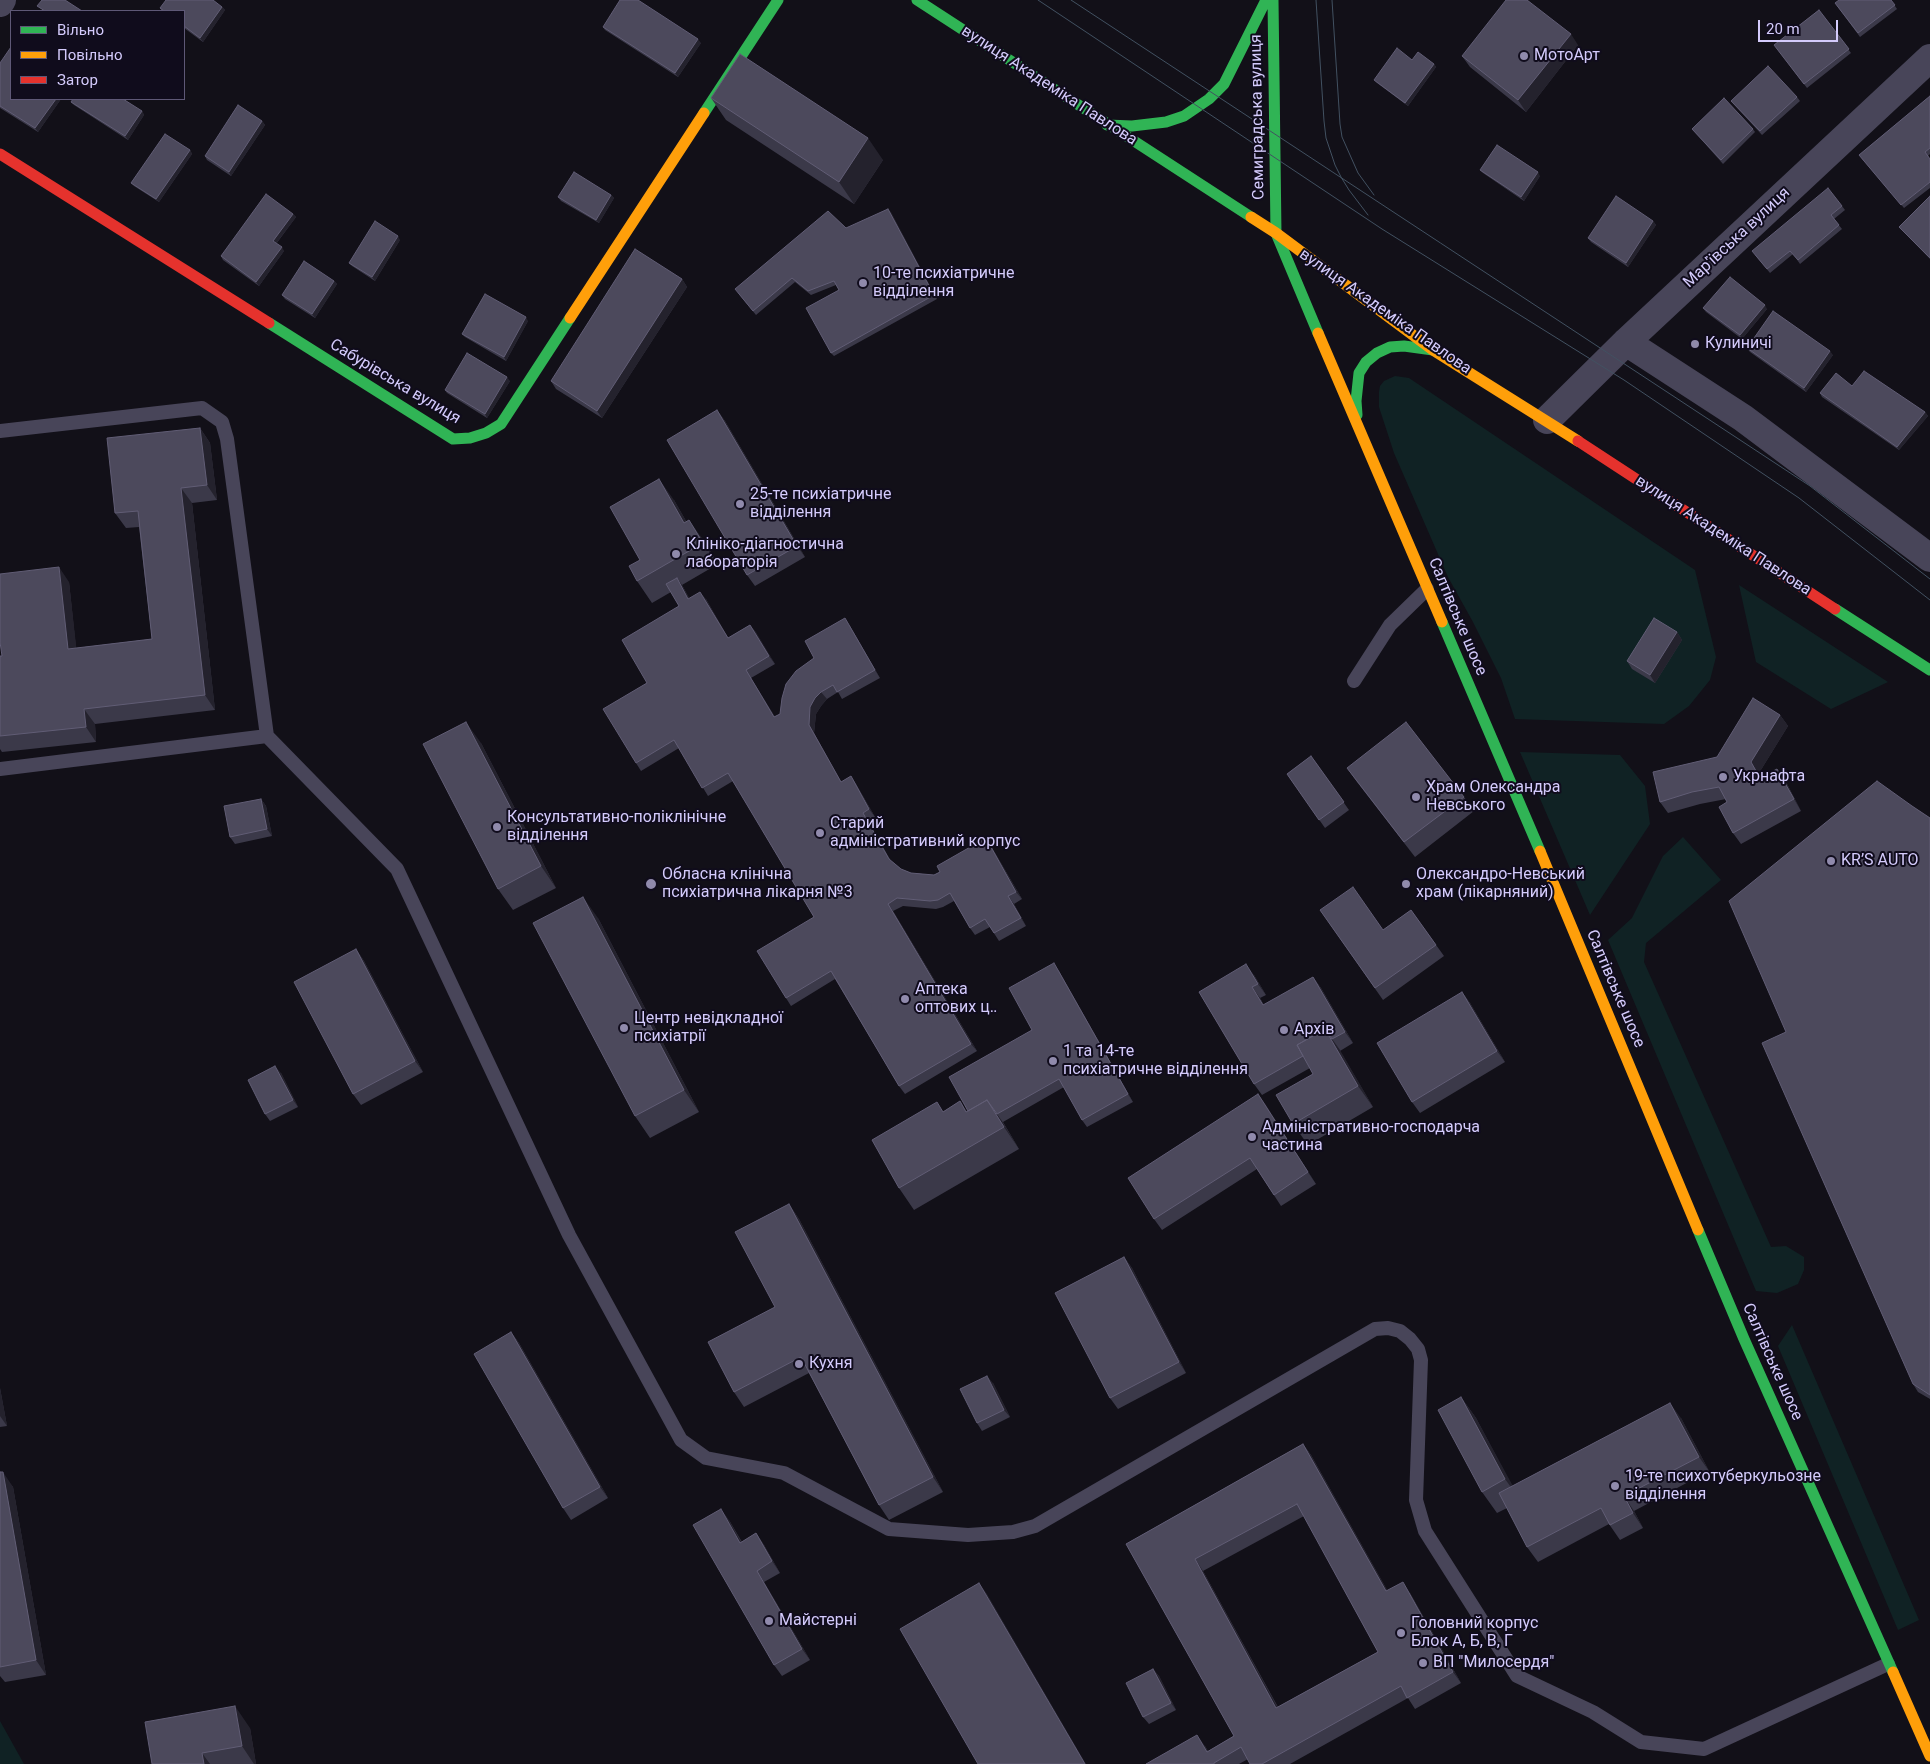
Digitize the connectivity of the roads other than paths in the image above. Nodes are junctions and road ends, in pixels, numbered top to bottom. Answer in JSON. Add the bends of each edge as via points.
{"nodes":[{"id":1,"x":2,"y":0,"type":"edge"},
{"id":2,"x":778,"y":0,"type":"edge"},
{"id":3,"x":918,"y":0,"type":"edge"},
{"id":4,"x":1266,"y":0,"type":"edge"},
{"id":5,"x":1273,"y":0,"type":"edge"},
{"id":6,"x":0,"y":4,"type":"edge"},
{"id":7,"x":1930,"y":58,"type":"edge"},
{"id":8,"x":1106,"y":124,"type":"junction"},
{"id":9,"x":0,"y":154,"type":"edge"},
{"id":10,"x":1276,"y":233,"type":"junction"},
{"id":11,"x":1626,"y":342,"type":"junction"},
{"id":12,"x":1433,"y":350,"type":"junction"},
{"id":13,"x":1547,"y":420,"type":"junction"},
{"id":14,"x":1358,"y":424,"type":"junction"},
{"id":15,"x":0,"y":431,"type":"edge"},
{"id":16,"x":1930,"y":558,"type":"edge"},
{"id":17,"x":1427,"y":589,"type":"junction"},
{"id":18,"x":1930,"y":670,"type":"edge"},
{"id":19,"x":1354,"y":681,"type":"dead end"},
{"id":20,"x":268,"y":736,"type":"junction"},
{"id":21,"x":0,"y":769,"type":"edge"},
{"id":22,"x":1888,"y":1664,"type":"junction"},
{"id":23,"x":1930,"y":1756,"type":"edge"}],
"edges":[{"from":1,"to":6,"type":"street"},
{"from":2,"to":9,"type":"main road","name":"Сабурівська вулиця","via":[[501,424],[486,434],[470,438],[454,439]]},
{"from":3,"to":8,"type":"main road","name":"вулиця Академіка Павлова"},
{"from":4,"to":8,"type":"main road","via":[[1224,84],[1199,107],[1166,122],[1132,126]]},
{"from":5,"to":10,"type":"main road","name":"Семиградська вулиця"},
{"from":7,"to":11,"type":"street","name":"Мар'ївська вулиця"},
{"from":8,"to":10,"type":"main road","name":"вулиця Академіка Павлова"},
{"from":10,"to":12,"type":"main road","name":"вулиця Академіка Павлова"},
{"from":10,"to":14,"type":"main road","name":"Салтівське шосе"},
{"from":11,"to":13,"type":"street","name":"Мар'ївська вулиця"},
{"from":11,"to":16,"type":"street","via":[[1742,418]]},
{"from":12,"to":13,"type":"main road","name":"вулиця Академіка Павлова"},
{"from":12,"to":14,"type":"main road","via":[[1404,346],[1390,348],[1366,362],[1359,373],[1357,386]]},
{"from":13,"to":18,"type":"main road","name":"вулиця Академіка Павлова"},
{"from":14,"to":17,"type":"main road","name":"Салтівське шосе"},
{"from":15,"to":20,"type":"lane","via":[[202,408],[222,422]]},
{"from":17,"to":19,"type":"lane","via":[[1390,625]]},
{"from":17,"to":22,"type":"main road","name":"Салтівське шосе","via":[[1744,1339]]},
{"from":20,"to":21,"type":"lane"},
{"from":20,"to":22,"type":"lane","via":[[397,869],[569,1235],[681,1440],[706,1458],[784,1473],[889,1529],[968,1535],[1013,1532],[1035,1526],[1376,1329],[1388,1328],[1410,1339],[1421,1360],[1416,1500],[1425,1531],[1518,1676],[1593,1712],[1641,1742],[1704,1749]]},
{"from":22,"to":23,"type":"main road","name":"Салтівське шосе"}]}
